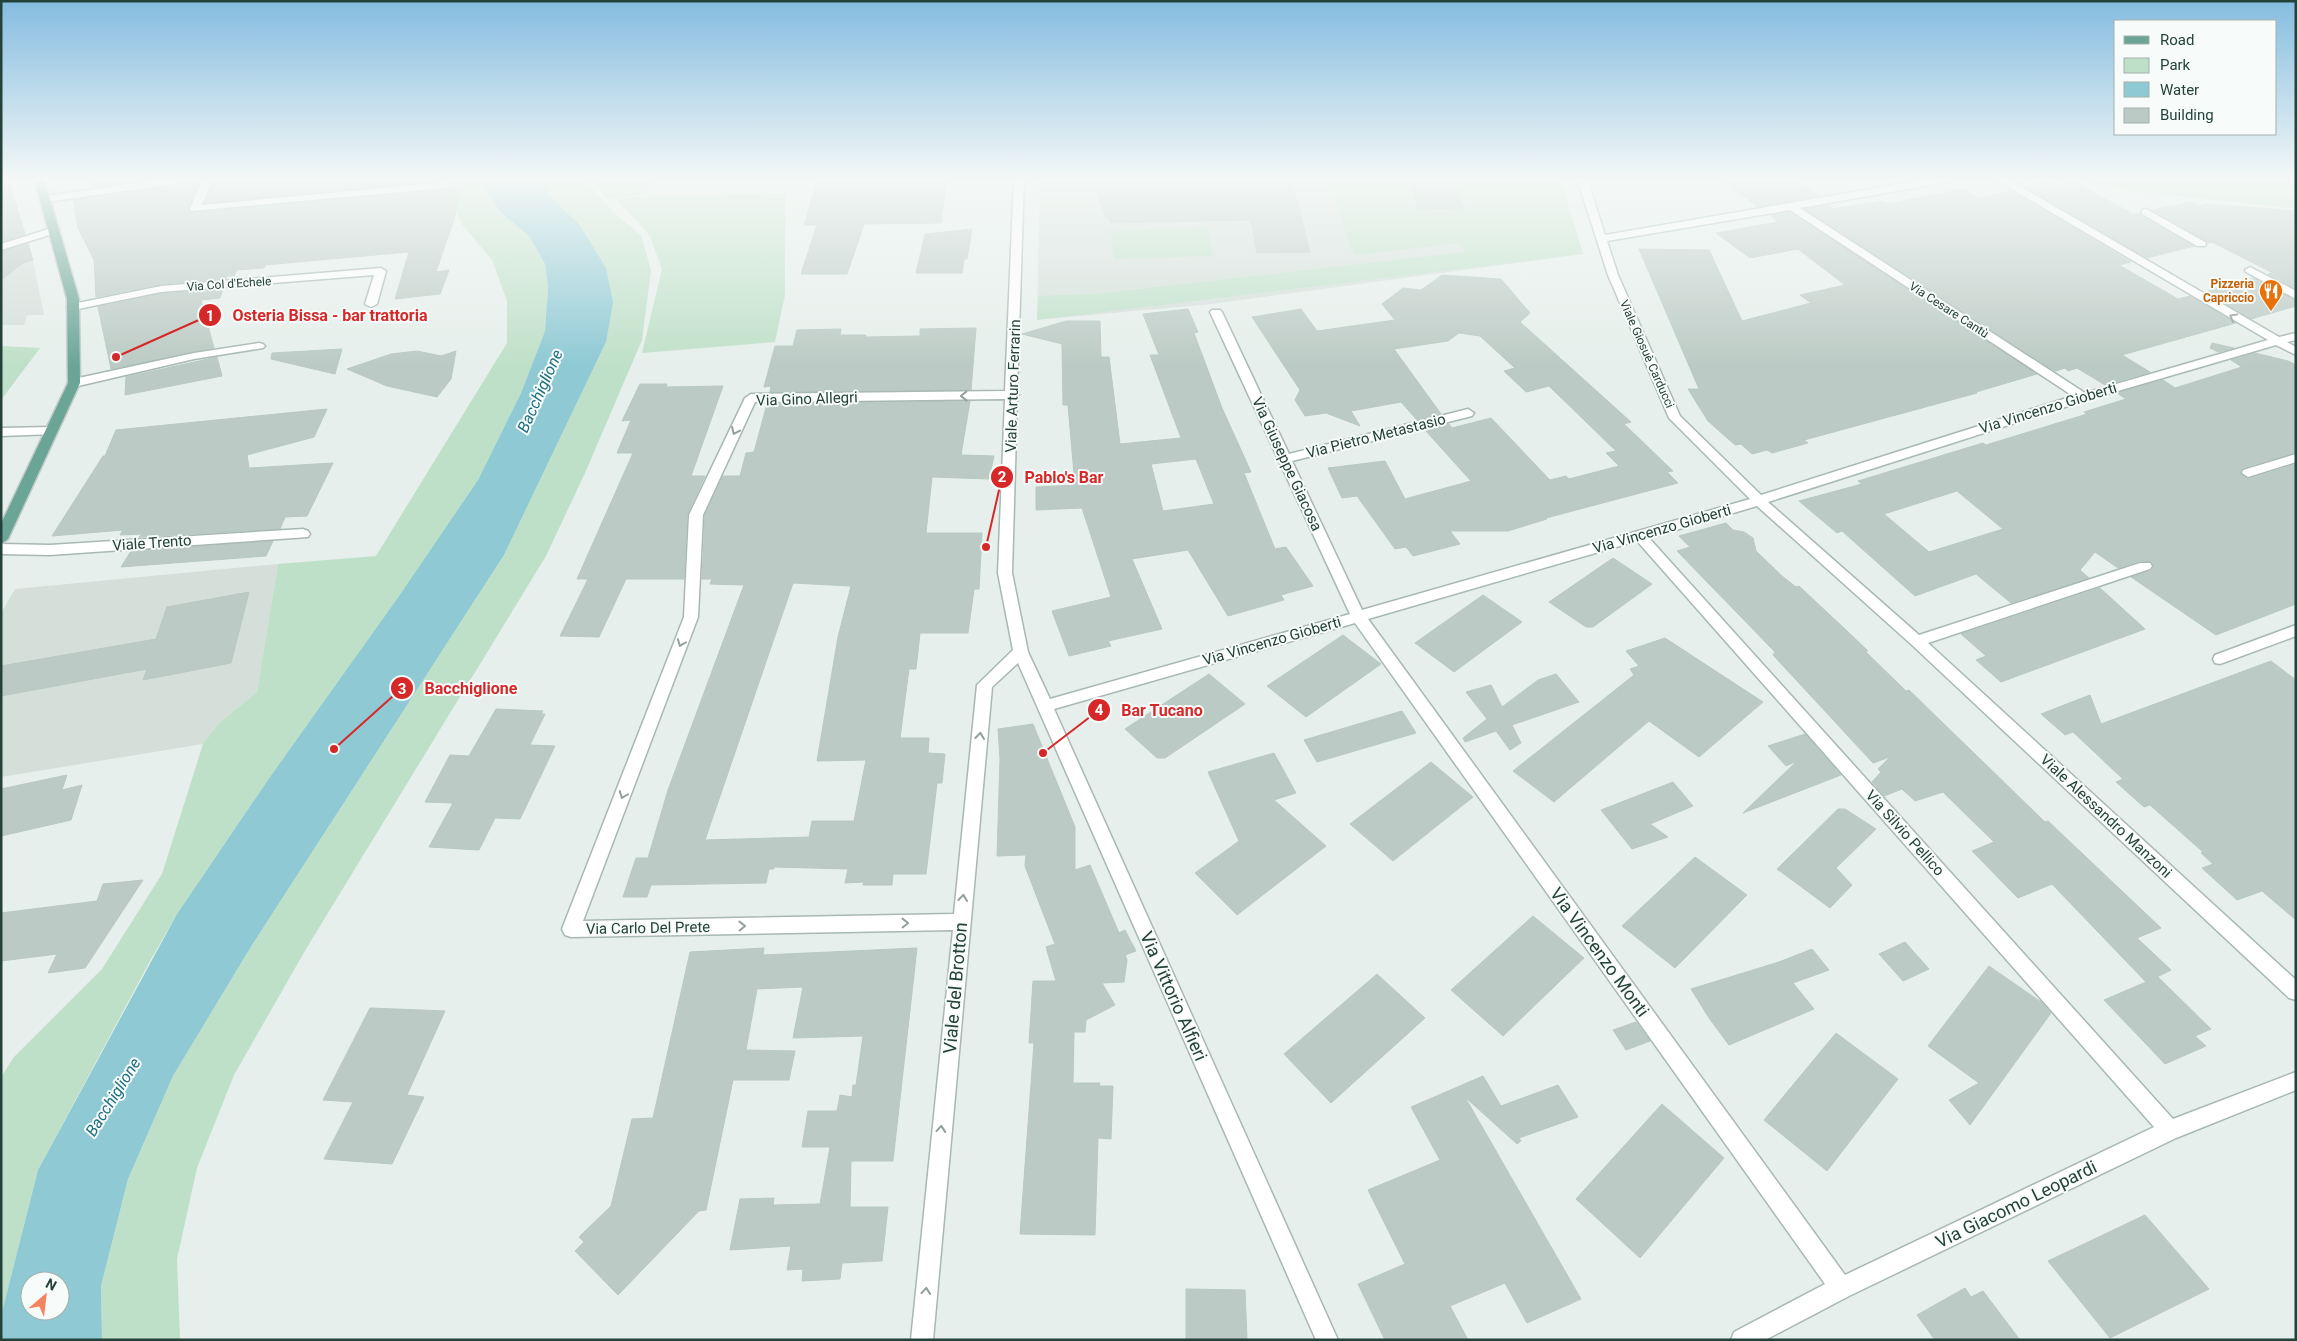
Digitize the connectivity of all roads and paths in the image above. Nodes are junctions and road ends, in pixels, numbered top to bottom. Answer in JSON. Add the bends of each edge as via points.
{"nodes":[{"id":1,"x":21,"y":241,"type":"edge"},
{"id":2,"x":57,"y":241,"type":"edge"},
{"id":3,"x":1018,"y":241,"type":"edge"},
{"id":4,"x":1602,"y":241,"type":"edge"},
{"id":5,"x":1844,"y":241,"type":"edge"},
{"id":6,"x":2104,"y":241,"type":"edge"},
{"id":7,"x":2195,"y":241,"type":"edge"},
{"id":8,"x":2201,"y":244,"type":"dead end"},
{"id":9,"x":1,"y":247,"type":"edge"},
{"id":10,"x":2250,"y":270,"type":"dead end"},
{"id":11,"x":2296,"y":296,"type":"edge"},
{"id":12,"x":371,"y":304,"type":"dead end"},
{"id":13,"x":73,"y":307,"type":"junction"},
{"id":14,"x":1216,"y":312,"type":"dead end"},
{"id":15,"x":2296,"y":336,"type":"edge"},
{"id":16,"x":2275,"y":341,"type":"junction"},
{"id":17,"x":259,"y":346,"type":"dead end"},
{"id":18,"x":2296,"y":352,"type":"edge"},
{"id":19,"x":74,"y":383,"type":"junction"},
{"id":20,"x":1013,"y":395,"type":"junction"},
{"id":21,"x":2083,"y":397,"type":"junction"},
{"id":22,"x":1468,"y":413,"type":"dead end"},
{"id":23,"x":52,"y":431,"type":"junction"},
{"id":24,"x":1,"y":432,"type":"edge"},
{"id":25,"x":1284,"y":458,"type":"junction"},
{"id":26,"x":2296,"y":458,"type":"edge"},
{"id":27,"x":2248,"y":473,"type":"dead end"},
{"id":28,"x":1759,"y":501,"type":"junction"},
{"id":29,"x":303,"y":534,"type":"dead end"},
{"id":30,"x":1640,"y":536,"type":"junction"},
{"id":31,"x":1,"y":539,"type":"edge"},
{"id":32,"x":1,"y":550,"type":"edge"},
{"id":33,"x":2145,"y":566,"type":"dead end"},
{"id":34,"x":692,"y":596,"type":"joint"},
{"id":35,"x":1358,"y":616,"type":"junction"},
{"id":36,"x":2296,"y":630,"type":"edge"},
{"id":37,"x":1917,"y":641,"type":"junction"},
{"id":38,"x":1021,"y":652,"type":"junction"},
{"id":39,"x":2220,"y":659,"type":"dead end"},
{"id":40,"x":1045,"y":706,"type":"junction"},
{"id":41,"x":961,"y":922,"type":"junction"},
{"id":42,"x":2296,"y":992,"type":"edge"},
{"id":43,"x":2296,"y":1081,"type":"edge"},
{"id":44,"x":2170,"y":1130,"type":"junction"},
{"id":45,"x":1841,"y":1288,"type":"junction"},
{"id":46,"x":922,"y":1340,"type":"edge"},
{"id":47,"x":1327,"y":1340,"type":"edge"},
{"id":48,"x":1742,"y":1340,"type":"edge"}],
"edges":[{"from":1,"to":9,"type":"street"},
{"from":2,"to":13,"type":"main road"},
{"from":3,"to":20,"type":"street","name":"Viale Arturo Ferrarin"},
{"from":4,"to":28,"type":"street","name":"Viale Giosuè Carducci","via":[[1613,276],[1675,418]]},
{"from":5,"to":21,"type":"street","name":"Via Cesare Cantù"},
{"from":16,"to":6,"type":"street","one_way":true},
{"from":7,"to":8,"type":"street"},
{"from":10,"to":11,"type":"street"},
{"from":12,"to":13,"type":"street","name":"Via Col d'Echele","via":[[381,271],[160,289]]},
{"from":13,"to":19,"type":"main road"},
{"from":14,"to":25,"type":"street","name":"Via Giuseppe Giacosa"},
{"from":15,"to":16,"type":"street","name":"Via Vincenzo Gioberti"},
{"from":16,"to":18,"type":"street"},
{"from":16,"to":21,"type":"street","name":"Via Vincenzo Gioberti"},
{"from":17,"to":19,"type":"street","via":[[194,356]]},
{"from":19,"to":23,"type":"main road"},
{"from":20,"to":34,"type":"street","name":"Via Gino Allegri","one_way":true,"via":[[751,398],[696,515]]},
{"from":20,"to":38,"type":"street","name":"Viale Arturo Ferrarin","via":[[1005,573]]},
{"from":21,"to":28,"type":"street","name":"Via Vincenzo Gioberti"},
{"from":22,"to":25,"type":"street","name":"Via Pietro Metastasio"},
{"from":23,"to":24,"type":"street"},
{"from":23,"to":31,"type":"main road"},
{"from":25,"to":35,"type":"street","name":"Via Giuseppe Giacosa"},
{"from":26,"to":27,"type":"street"},
{"from":28,"to":30,"type":"street","name":"Via Vincenzo Gioberti"},
{"from":28,"to":37,"type":"street","name":"Viale Alessandro Manzoni"},
{"from":29,"to":32,"type":"street","name":"Viale Trento","via":[[50,550]]},
{"from":30,"to":35,"type":"street","name":"Via Vincenzo Gioberti"},
{"from":30,"to":44,"type":"street","name":"Via Silvio Pellico"},
{"from":33,"to":37,"type":"street"},
{"from":34,"to":41,"type":"street","name":"Via Carlo Del Prete","one_way":true,"via":[[691,617],[571,930]]},
{"from":35,"to":40,"type":"street","name":"Via Vincenzo Gioberti"},
{"from":35,"to":45,"type":"street","name":"Via Vincenzo Monti"},
{"from":36,"to":39,"type":"street"},
{"from":37,"to":42,"type":"street","name":"Viale Alessandro Manzoni"},
{"from":38,"to":40,"type":"street","name":"Via Vittorio Alfieri"},
{"from":41,"to":38,"type":"street","name":"Viale del Brotton","one_way":true,"via":[[985,685]]},
{"from":40,"to":47,"type":"street","name":"Via Vittorio Alfieri"},
{"from":46,"to":41,"type":"street","name":"Viale del Brotton","one_way":true},
{"from":43,"to":44,"type":"street","name":"Via Giacomo Leopardi"},
{"from":44,"to":45,"type":"street","name":"Via Giacomo Leopardi"},
{"from":45,"to":48,"type":"street","name":"Via Giacomo Leopardi"}]}
